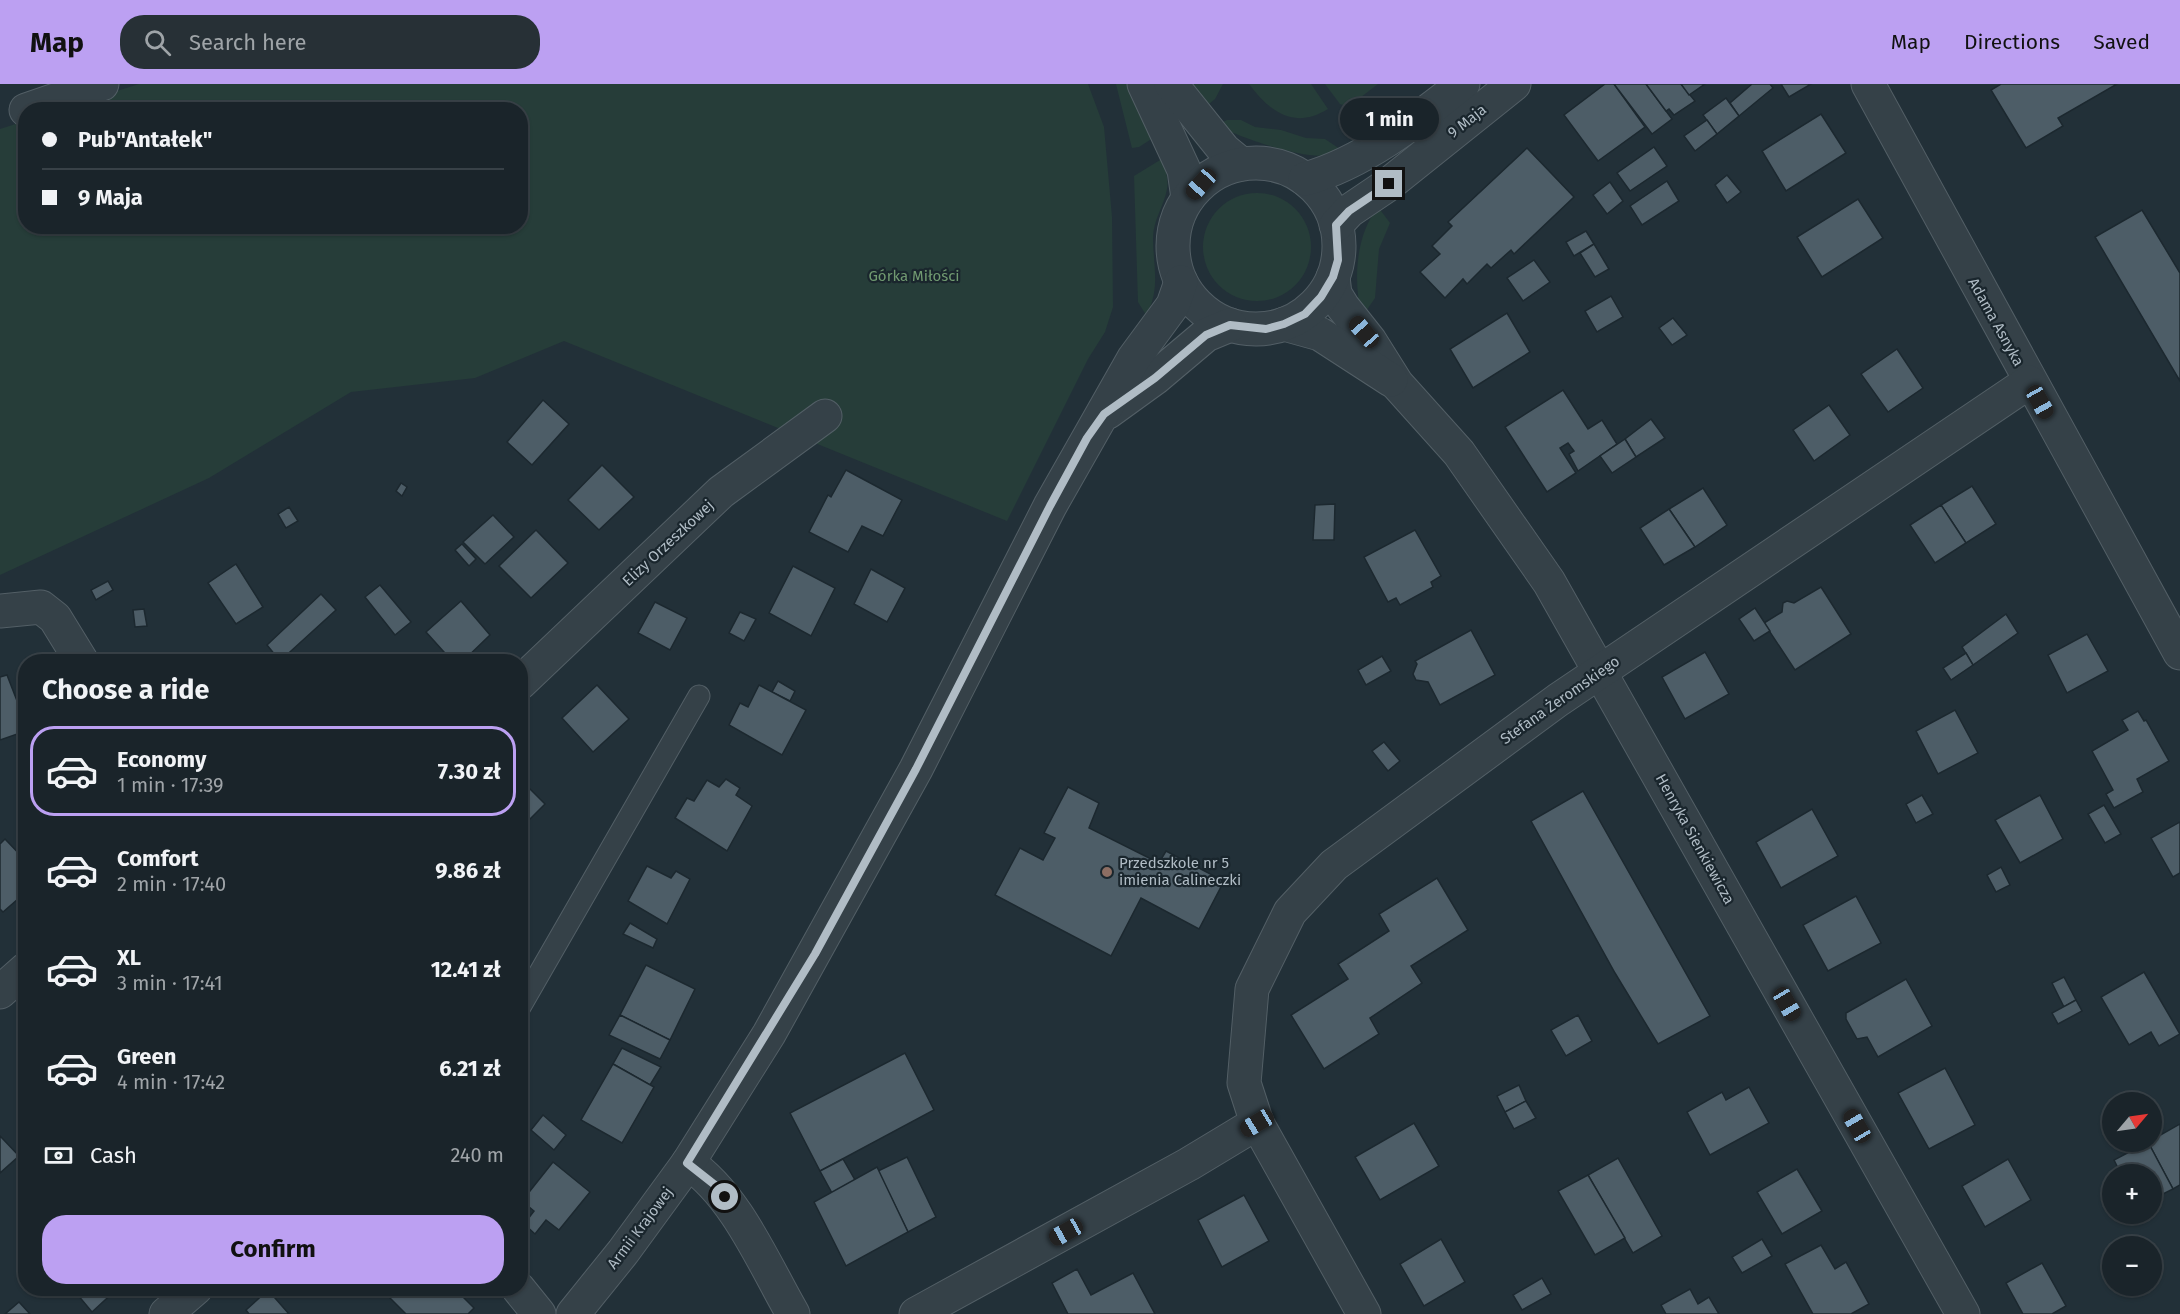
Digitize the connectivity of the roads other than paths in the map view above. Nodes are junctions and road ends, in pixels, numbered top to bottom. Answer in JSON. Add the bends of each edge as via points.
{"nodes":[{"id":1,"x":102,"y":84,"type":"edge"},
{"id":2,"x":1144,"y":84,"type":"edge"},
{"id":3,"x":1171,"y":84,"type":"edge"},
{"id":4,"x":1463,"y":84,"type":"edge"},
{"id":5,"x":1514,"y":84,"type":"edge"},
{"id":6,"x":1868,"y":84,"type":"edge"},
{"id":7,"x":49,"y":102,"type":"edge"},
{"id":8,"x":18,"y":112,"type":"edge"},
{"id":9,"x":0,"y":118,"type":"edge"},
{"id":10,"x":1241,"y":164,"type":"junction"},
{"id":11,"x":1305,"y":179,"type":"junction"},
{"id":12,"x":1188,"y":198,"type":"junction"},
{"id":13,"x":1336,"y":225,"type":"junction"},
{"id":14,"x":1333,"y":277,"type":"junction"},
{"id":15,"x":1181,"y":282,"type":"junction"},
{"id":16,"x":1284,"y":324,"type":"junction"},
{"id":17,"x":1230,"y":325,"type":"junction"},
{"id":18,"x":2029,"y":382,"type":"junction"},
{"id":19,"x":1397,"y":384,"type":"junction"},
{"id":20,"x":1104,"y":414,"type":"junction"},
{"id":21,"x":825,"y":416,"type":"dead end"},
{"id":22,"x":2,"y":610,"type":"edge"},
{"id":23,"x":2180,"y":653,"type":"edge"},
{"id":24,"x":77,"y":654,"type":"edge"},
{"id":25,"x":1600,"y":671,"type":"junction"},
{"id":26,"x":528,"y":675,"type":"edge"},
{"id":27,"x":699,"y":696,"type":"dead end"},
{"id":28,"x":18,"y":976,"type":"edge"},
{"id":29,"x":0,"y":992,"type":"edge"},
{"id":30,"x":528,"y":993,"type":"edge"},
{"id":31,"x":1257,"y":1123,"type":"junction"},
{"id":32,"x":687,"y":1163,"type":"junction"},
{"id":33,"x":187,"y":1296,"type":"edge"},
{"id":34,"x":524,"y":1296,"type":"edge"},
{"id":35,"x":166,"y":1314,"type":"edge"},
{"id":36,"x":539,"y":1314,"type":"edge"},
{"id":37,"x":573,"y":1314,"type":"edge"},
{"id":38,"x":792,"y":1314,"type":"edge"},
{"id":39,"x":916,"y":1314,"type":"edge"},
{"id":40,"x":1364,"y":1314,"type":"edge"},
{"id":41,"x":1963,"y":1314,"type":"edge"}],
"edges":[{"from":1,"to":7,"type":"street"},
{"from":2,"to":12,"type":"street","via":[[1184,170]]},
{"from":3,"to":10,"type":"street","via":[[1224,150]]},
{"from":4,"to":11,"type":"street","name":"9 Maja","via":[[1366,151],[1327,173]]},
{"from":5,"to":13,"type":"street","name":"9 Maja"},
{"from":6,"to":18,"type":"street","name":"Adama Asnyka"},
{"from":8,"to":9,"type":"street"},
{"from":10,"to":11,"type":"street","via":[[1274,165]]},
{"from":10,"to":12,"type":"street","via":[[1201,184]]},
{"from":11,"to":13,"type":"street","via":[[1329,207]]},
{"from":12,"to":15,"type":"street","via":[[1177,220],[1173,241],[1174,262]]},
{"from":13,"to":14,"type":"street","via":[[1338,260]]},
{"from":14,"to":16,"type":"street","via":[[1305,314]]},
{"from":14,"to":19,"type":"street","name":"Henryka Sienkiewicza","via":[[1339,301]]},
{"from":15,"to":17,"type":"street","via":[[1201,308]]},
{"from":15,"to":20,"type":"street","name":"Armii Krajowej","via":[[1173,305],[1134,358]]},
{"from":16,"to":17,"type":"street","via":[[1266,329]]},
{"from":16,"to":19,"type":"street","name":"Henryka Sienkiewicza","via":[[1320,334]]},
{"from":17,"to":20,"type":"street","name":"Armii Krajowej","via":[[1206,335]]},
{"from":18,"to":23,"type":"street","name":"Adama Asnyka"},
{"from":18,"to":25,"type":"street","name":"Stefana Żeromskiego"},
{"from":19,"to":25,"type":"street","name":"Henryka Sienkiewicza","via":[[1458,453],[1527,547]]},
{"from":20,"to":32,"type":"street","name":"Armii Krajowej","via":[[1050,506],[916,769],[815,954]]},
{"from":21,"to":26,"type":"street","name":"Elizy Orzeszkowej","via":[[721,492]]},
{"from":22,"to":24,"type":"street","via":[[40,607],[55,618]]},
{"from":25,"to":31,"type":"street","name":"Stefana Żeromskiego","via":[[1334,865],[1290,912],[1252,989],[1244,1083]]},
{"from":25,"to":41,"type":"street","name":"Henryka Sienkiewicza"},
{"from":27,"to":30,"type":"lane"},
{"from":28,"to":29,"type":"street"},
{"from":31,"to":39,"type":"street"},
{"from":31,"to":40,"type":"street","name":"Stefana Żeromskiego"},
{"from":32,"to":37,"type":"street","name":"Armii Krajowej"},
{"from":32,"to":38,"type":"street","via":[[725,1197]]},
{"from":33,"to":35,"type":"street"},
{"from":34,"to":36,"type":"street"}]}
